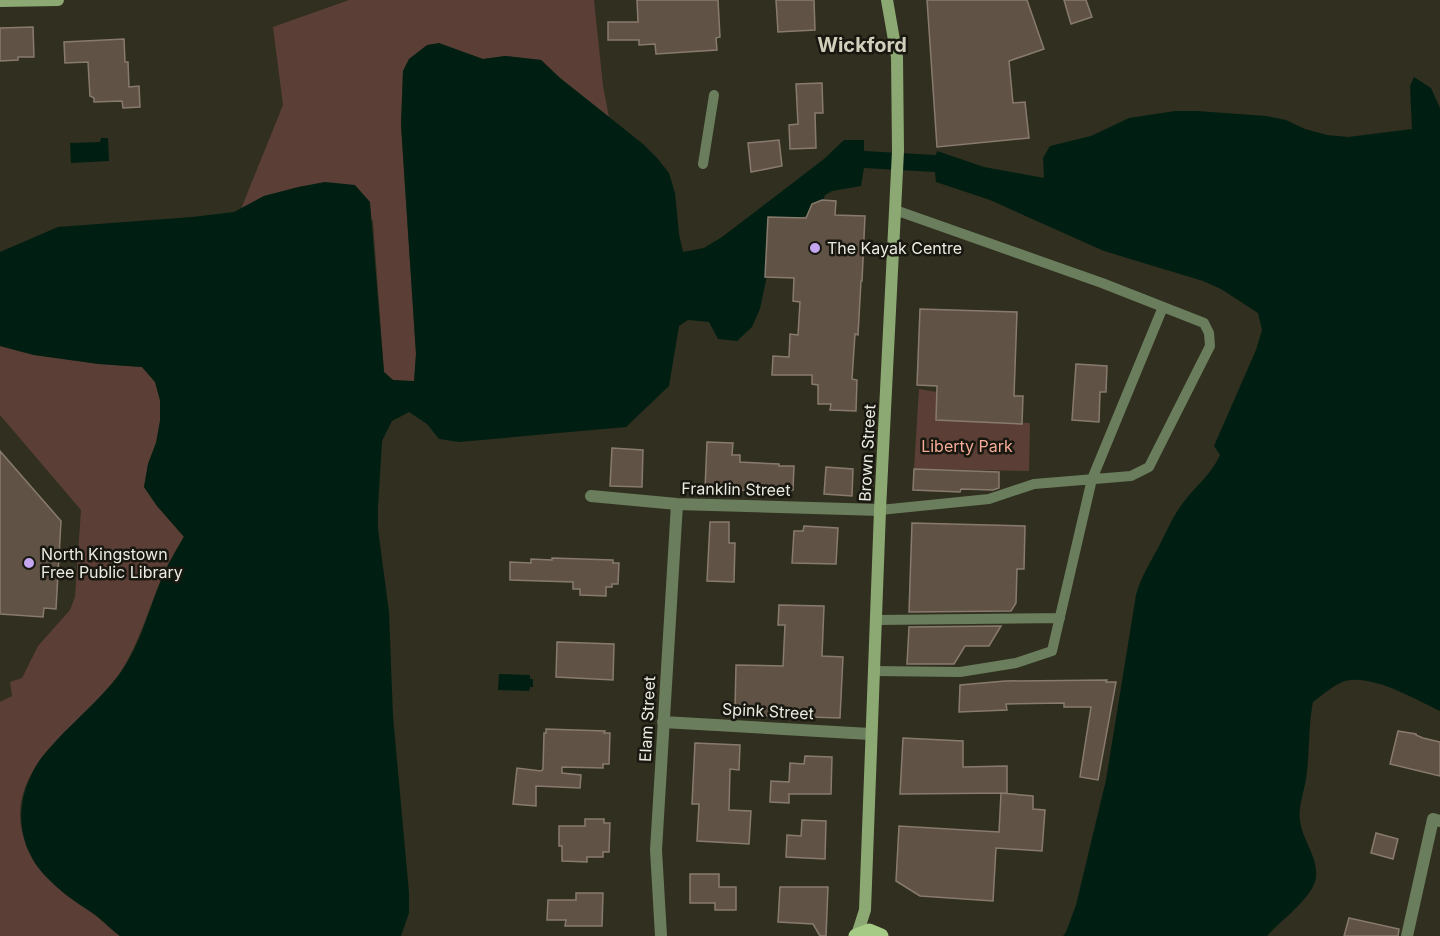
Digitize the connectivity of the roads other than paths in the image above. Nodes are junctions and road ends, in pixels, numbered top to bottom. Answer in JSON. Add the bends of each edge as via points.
{"nodes":[{"id":1,"x":58,"y":0,"type":"edge"},
{"id":2,"x":887,"y":0,"type":"edge"},
{"id":3,"x":0,"y":1,"type":"edge"},
{"id":4,"x":714,"y":95,"type":"dead end"},
{"id":5,"x":703,"y":164,"type":"dead end"},
{"id":6,"x":895,"y":210,"type":"junction"},
{"id":7,"x":1163,"y":307,"type":"junction"},
{"id":8,"x":1092,"y":479,"type":"junction"},
{"id":9,"x":591,"y":496,"type":"dead end"},
{"id":10,"x":677,"y":504,"type":"junction"},
{"id":11,"x":880,"y":510,"type":"junction"},
{"id":12,"x":1060,"y":618,"type":"junction"},
{"id":13,"x":876,"y":620,"type":"junction"},
{"id":14,"x":873,"y":672,"type":"junction"},
{"id":15,"x":663,"y":722,"type":"junction"},
{"id":16,"x":870,"y":734,"type":"junction"},
{"id":17,"x":1437,"y":820,"type":"edge"},
{"id":18,"x":865,"y":910,"type":"junction"},
{"id":19,"x":877,"y":934,"type":"edge"},
{"id":20,"x":661,"y":936,"type":"edge"},
{"id":21,"x":856,"y":936,"type":"edge"},
{"id":22,"x":1407,"y":936,"type":"edge"}],
"edges":[{"from":1,"to":3,"type":"main road"},
{"from":2,"to":6,"type":"main road","name":"Brown Street","via":[[897,57]]},
{"from":4,"to":5,"type":"lane"},
{"from":6,"to":7,"type":"lane"},
{"from":6,"to":11,"type":"main road","name":"Brown Street"},
{"from":7,"to":8,"type":"lane"},
{"from":7,"to":8,"type":"lane","via":[[1204,324],[1210,346],[1149,467],[1131,476]]},
{"from":8,"to":11,"type":"lane","via":[[1034,484],[989,499]]},
{"from":8,"to":12,"type":"lane"},
{"from":9,"to":10,"type":"street","name":"Franklin Street"},
{"from":10,"to":11,"type":"street","name":"Franklin Street"},
{"from":10,"to":15,"type":"street","name":"Elam Street"},
{"from":11,"to":13,"type":"main road","name":"Brown Street"},
{"from":12,"to":13,"type":"lane"},
{"from":12,"to":14,"type":"lane","via":[[1052,651],[1016,663],[960,672]]},
{"from":13,"to":14,"type":"main road","name":"Brown Street"},
{"from":14,"to":16,"type":"main road","name":"Brown Street"},
{"from":15,"to":16,"type":"street","name":"Spink Street"},
{"from":15,"to":20,"type":"street","name":"Elam Street","via":[[656,850]]},
{"from":16,"to":18,"type":"main road","name":"Brown Street"},
{"from":17,"to":22,"type":"street"},
{"from":18,"to":19,"type":"main road","name":"Brown Street"},
{"from":18,"to":21,"type":"main road","name":"Brown Street"},
{"from":19,"to":21,"type":"main road","via":[[865,931]]}]}
